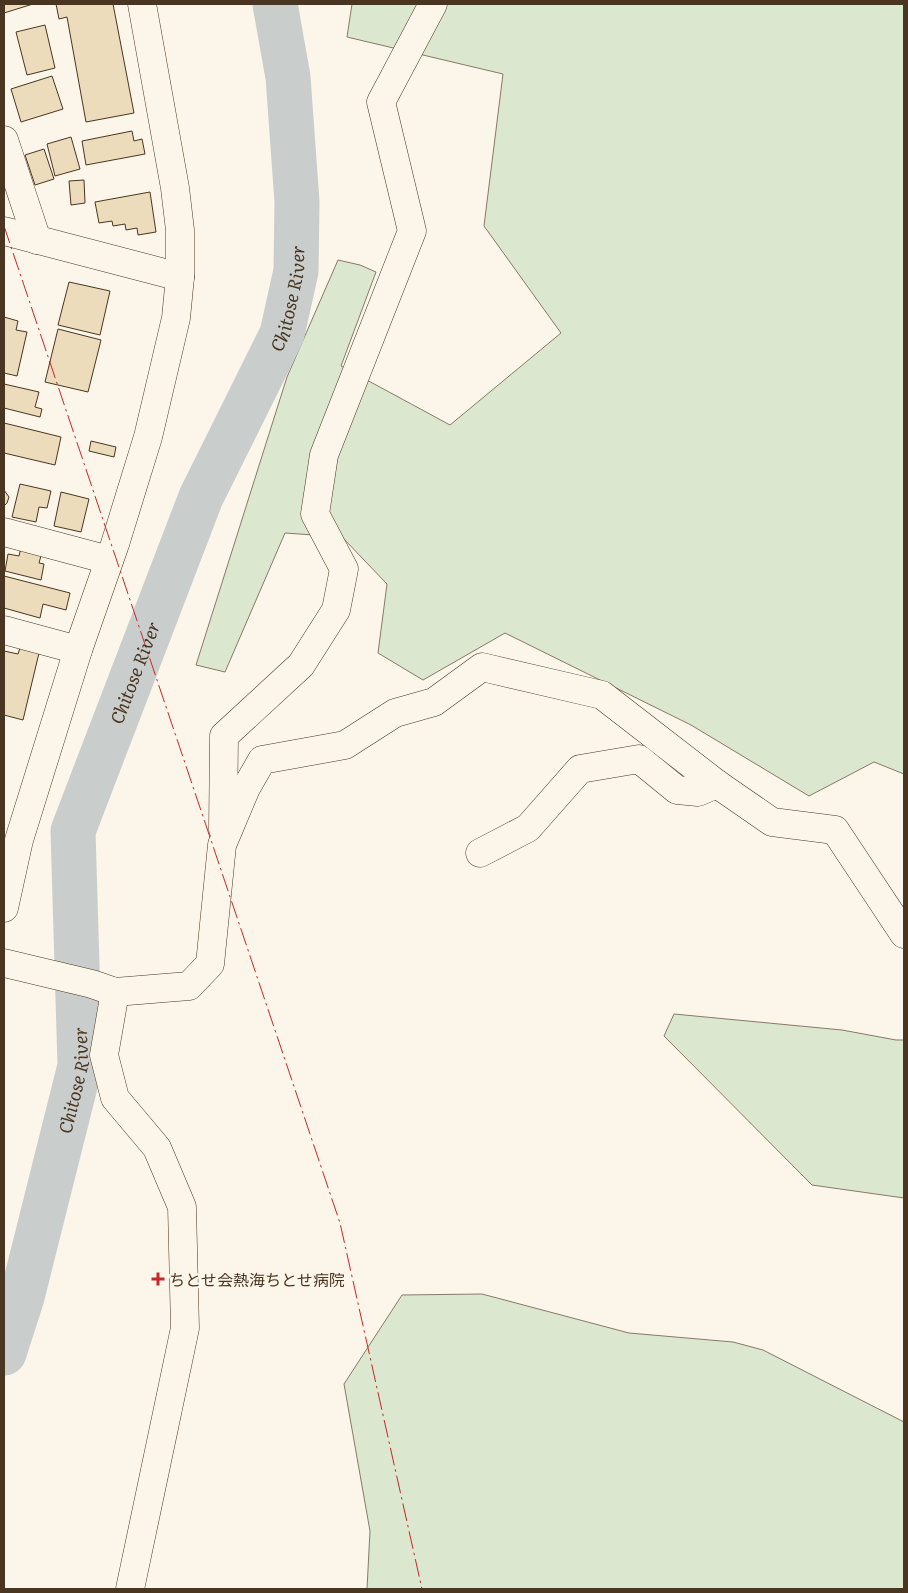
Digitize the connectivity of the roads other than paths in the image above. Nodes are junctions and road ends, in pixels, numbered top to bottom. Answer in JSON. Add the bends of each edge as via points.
{"nodes":[{"id":1,"x":142,"y":4,"type":"edge"},
{"id":2,"x":433,"y":4,"type":"edge"},
{"id":3,"x":4,"y":140,"type":"edge"},
{"id":4,"x":4,"y":231,"type":"edge"},
{"id":5,"x":37,"y":240,"type":"junction"},
{"id":6,"x":180,"y":277,"type":"junction"},
{"id":7,"x":4,"y":532,"type":"edge"},
{"id":8,"x":109,"y":560,"type":"junction"},
{"id":9,"x":4,"y":630,"type":"edge"},
{"id":10,"x":78,"y":650,"type":"junction"},
{"id":11,"x":717,"y":784,"type":"junction"},
{"id":12,"x":222,"y":845,"type":"junction"},
{"id":13,"x":480,"y":853,"type":"dead end"},
{"id":14,"x":4,"y":908,"type":"edge"},
{"id":15,"x":904,"y":934,"type":"edge"},
{"id":16,"x":8,"y":964,"type":"edge"},
{"id":17,"x":104,"y":988,"type":"junction"},
{"id":18,"x":130,"y":1589,"type":"edge"}],
"edges":[{"from":1,"to":6,"type":"street","via":[[175,188],[180,230]]},
{"from":2,"to":12,"type":"street","via":[[381,102],[412,231],[324,455],[315,514],[344,569],[336,610],[301,665],[224,736]]},
{"from":3,"to":5,"type":"street"},
{"from":4,"to":5,"type":"street"},
{"from":5,"to":6,"type":"street"},
{"from":6,"to":8,"type":"street","via":[[176,318],[148,437]]},
{"from":7,"to":8,"type":"street"},
{"from":8,"to":10,"type":"street"},
{"from":9,"to":10,"type":"street"},
{"from":10,"to":14,"type":"street","via":[[19,840]]},
{"from":11,"to":12,"type":"street","via":[[602,694],[482,667],[434,702],[395,713],[345,745],[262,760],[246,788]]},
{"from":11,"to":13,"type":"street","via":[[698,792],[677,790],[639,759],[580,769],[528,828]]},
{"from":11,"to":15,"type":"street","via":[[772,822],[835,830]]},
{"from":12,"to":17,"type":"street","via":[[210,964],[189,986]]},
{"from":16,"to":17,"type":"street"},
{"from":17,"to":18,"type":"street","via":[[104,1055],[115,1098],[157,1148],[182,1207],[185,1328]]}]}
